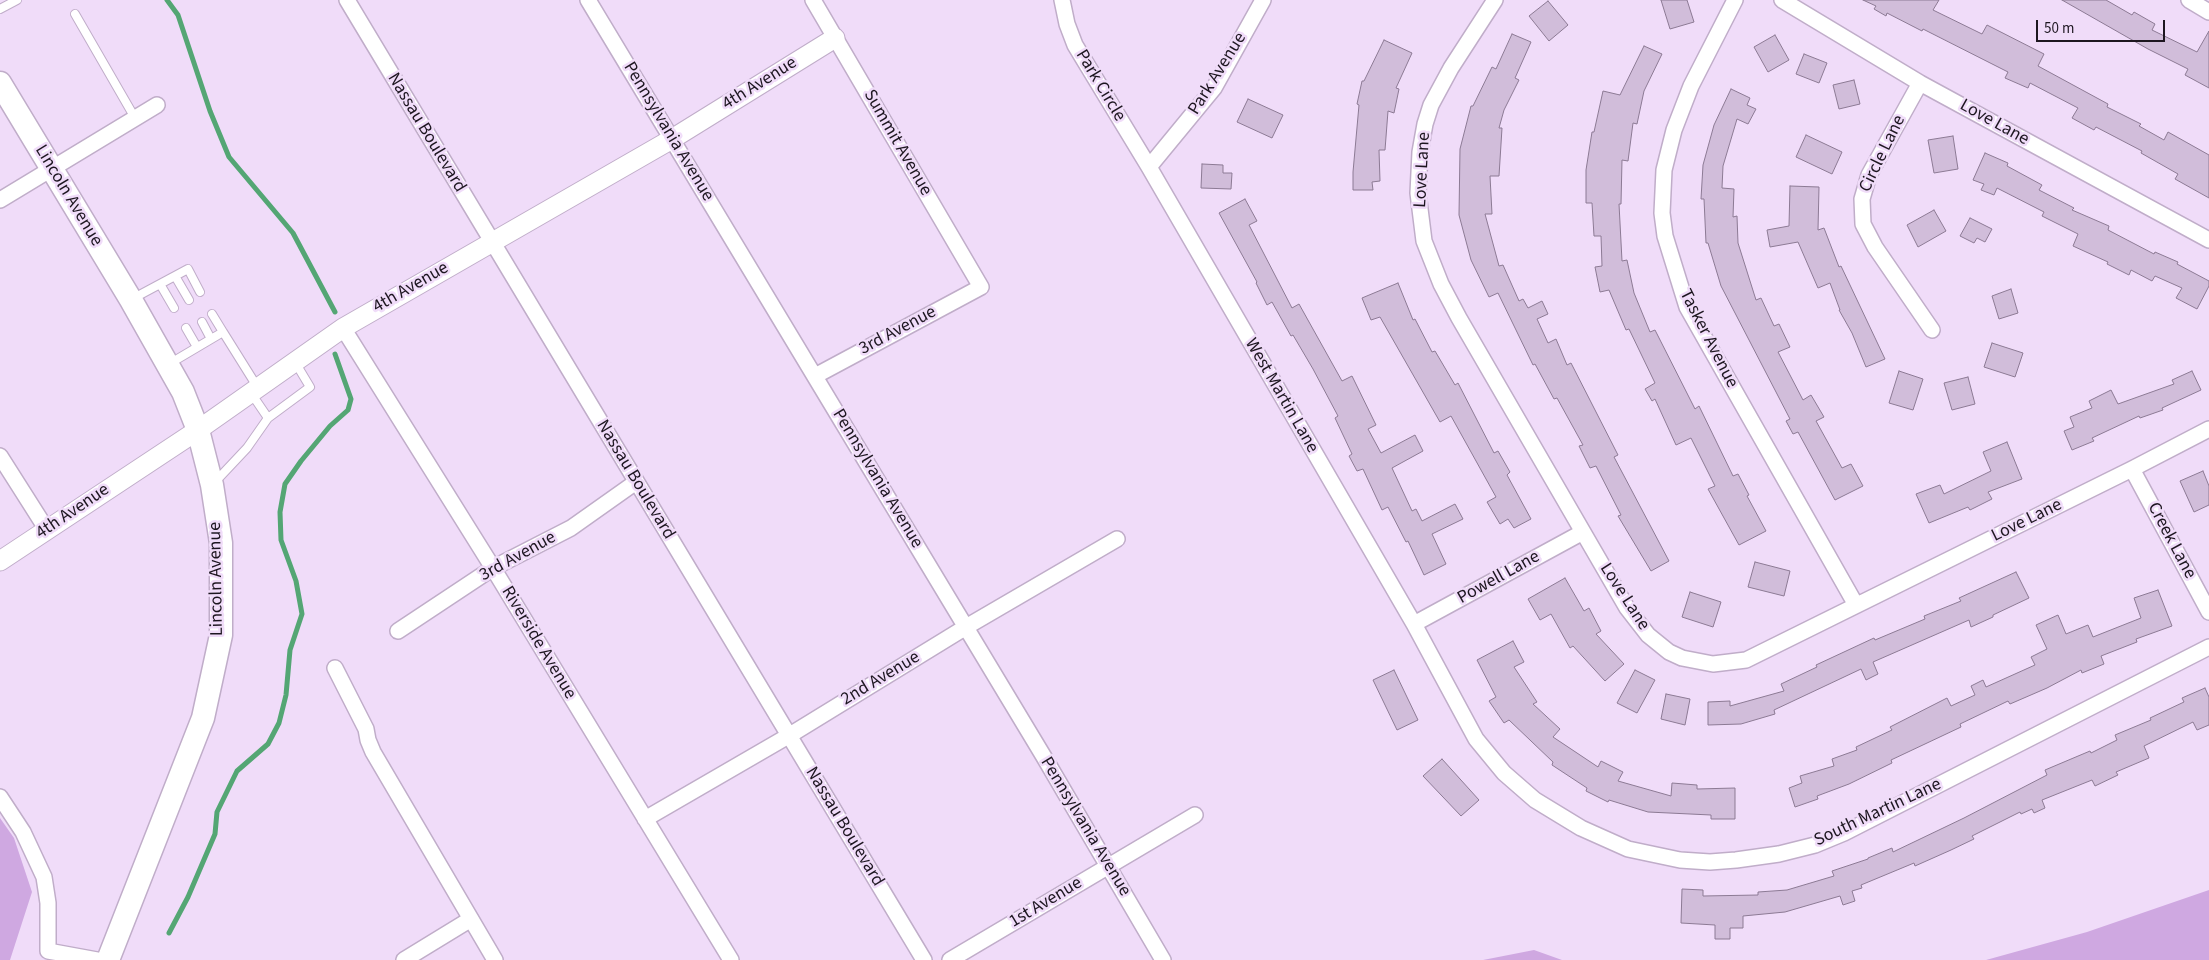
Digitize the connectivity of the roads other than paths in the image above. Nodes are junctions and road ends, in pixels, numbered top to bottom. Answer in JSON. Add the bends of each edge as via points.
{"nodes":[{"id":1,"x":347,"y":0,"type":"edge"},
{"id":2,"x":588,"y":0,"type":"edge"},
{"id":3,"x":813,"y":0,"type":"edge"},
{"id":4,"x":1062,"y":0,"type":"edge"},
{"id":5,"x":1263,"y":0,"type":"edge"},
{"id":6,"x":1495,"y":0,"type":"edge"},
{"id":7,"x":1735,"y":0,"type":"edge"},
{"id":8,"x":1782,"y":0,"type":"edge"},
{"id":9,"x":2189,"y":0,"type":"edge"},
{"id":10,"x":12,"y":1,"type":"edge"},
{"id":11,"x":0,"y":9,"type":"edge"},
{"id":12,"x":2209,"y":12,"type":"edge"},
{"id":13,"x":76,"y":14,"type":"dead end"},
{"id":14,"x":835,"y":38,"type":"junction"},
{"id":15,"x":1920,"y":82,"type":"junction"},
{"id":16,"x":0,"y":83,"type":"edge"},
{"id":17,"x":157,"y":105,"type":"dead end"},
{"id":18,"x":135,"y":118,"type":"junction"},
{"id":19,"x":672,"y":139,"type":"junction"},
{"id":20,"x":1149,"y":167,"type":"junction"},
{"id":21,"x":52,"y":169,"type":"junction"},
{"id":22,"x":0,"y":200,"type":"edge"},
{"id":23,"x":2209,"y":240,"type":"edge"},
{"id":24,"x":491,"y":242,"type":"junction"},
{"id":25,"x":175,"y":276,"type":"junction"},
{"id":26,"x":160,"y":284,"type":"junction"},
{"id":27,"x":980,"y":287,"type":"joint"},
{"id":28,"x":200,"y":292,"type":"dead end"},
{"id":29,"x":131,"y":300,"type":"junction"},
{"id":30,"x":188,"y":300,"type":"dead end"},
{"id":31,"x":174,"y":308,"type":"dead end"},
{"id":32,"x":212,"y":314,"type":"dead end"},
{"id":33,"x":202,"y":322,"type":"dead end"},
{"id":34,"x":186,"y":328,"type":"dead end"},
{"id":35,"x":343,"y":328,"type":"junction"},
{"id":36,"x":1932,"y":330,"type":"dead end"},
{"id":37,"x":223,"y":332,"type":"junction"},
{"id":38,"x":212,"y":339,"type":"junction"},
{"id":39,"x":197,"y":347,"type":"junction"},
{"id":40,"x":295,"y":361,"type":"junction"},
{"id":41,"x":168,"y":364,"type":"junction"},
{"id":42,"x":815,"y":376,"type":"junction"},
{"id":43,"x":254,"y":390,"type":"junction"},
{"id":44,"x":268,"y":418,"type":"junction"},
{"id":45,"x":2209,"y":428,"type":"edge"},
{"id":46,"x":198,"y":430,"type":"junction"},
{"id":47,"x":0,"y":456,"type":"edge"},
{"id":48,"x":2132,"y":470,"type":"junction"},
{"id":49,"x":636,"y":482,"type":"junction"},
{"id":50,"x":212,"y":485,"type":"junction"},
{"id":51,"x":47,"y":530,"type":"junction"},
{"id":52,"x":1583,"y":532,"type":"junction"},
{"id":53,"x":1117,"y":539,"type":"dead end"},
{"id":54,"x":0,"y":561,"type":"edge"},
{"id":55,"x":493,"y":568,"type":"junction"},
{"id":56,"x":1856,"y":605,"type":"junction"},
{"id":57,"x":2209,"y":612,"type":"edge"},
{"id":58,"x":1414,"y":624,"type":"junction"},
{"id":59,"x":966,"y":627,"type":"junction"},
{"id":60,"x":398,"y":630,"type":"dead end"},
{"id":61,"x":2209,"y":647,"type":"edge"},
{"id":62,"x":335,"y":668,"type":"dead end"},
{"id":63,"x":790,"y":735,"type":"junction"},
{"id":64,"x":0,"y":798,"type":"edge"},
{"id":65,"x":1195,"y":814,"type":"dead end"},
{"id":66,"x":645,"y":818,"type":"junction"},
{"id":67,"x":1109,"y":866,"type":"junction"},
{"id":68,"x":471,"y":919,"type":"junction"},
{"id":69,"x":45,"y":955,"type":"edge"},
{"id":70,"x":97,"y":960,"type":"edge"},
{"id":71,"x":108,"y":960,"type":"edge"},
{"id":72,"x":404,"y":960,"type":"edge"},
{"id":73,"x":496,"y":960,"type":"edge"},
{"id":74,"x":731,"y":960,"type":"edge"},
{"id":75,"x":924,"y":960,"type":"edge"},
{"id":76,"x":950,"y":960,"type":"edge"},
{"id":77,"x":1163,"y":960,"type":"edge"}],
"edges":[{"from":1,"to":24,"type":"street","name":"Nassau Boulevard"},
{"from":2,"to":19,"type":"street","name":"Pennsylvania Avenue"},
{"from":3,"to":14,"type":"street","name":"Summit Avenue"},
{"from":4,"to":20,"type":"street","name":"Park Circle","via":[[1075,45]]},
{"from":5,"to":20,"type":"street","name":"Park Avenue","via":[[1214,88]]},
{"from":6,"to":52,"type":"street","name":"Love Lane","via":[[1431,106],[1420,152],[1418,193],[1421,227],[1441,284],[1459,318]]},
{"from":7,"to":56,"type":"street","name":"Tasker Avenue","via":[[1691,86],[1674,130],[1664,170],[1662,213],[1665,236],[1687,307]]},
{"from":8,"to":15,"type":"street","name":"Love Lane"},
{"from":9,"to":12,"type":"street"},
{"from":10,"to":11,"type":"lane"},
{"from":13,"to":18,"type":"lane"},
{"from":14,"to":19,"type":"street","name":"4th Avenue"},
{"from":14,"to":27,"type":"street","name":"Summit Avenue"},
{"from":15,"to":23,"type":"street","name":"Love Lane"},
{"from":15,"to":36,"type":"street","name":"Circle Lane","via":[[1869,175],[1862,200],[1863,224]]},
{"from":16,"to":21,"type":"main road","name":"Lincoln Avenue"},
{"from":17,"to":18,"type":"street"},
{"from":18,"to":21,"type":"street"},
{"from":19,"to":24,"type":"street","name":"4th Avenue"},
{"from":19,"to":42,"type":"street","name":"Pennsylvania Avenue"},
{"from":20,"to":58,"type":"street","name":"West Martin Lane"},
{"from":21,"to":22,"type":"street"},
{"from":21,"to":29,"type":"main road","name":"Lincoln Avenue"},
{"from":24,"to":35,"type":"street","name":"4th Avenue"},
{"from":24,"to":49,"type":"street","name":"Nassau Boulevard"},
{"from":25,"to":26,"type":"lane"},
{"from":25,"to":28,"type":"lane","via":[[188,268]]},
{"from":25,"to":30,"type":"lane"},
{"from":26,"to":29,"type":"lane"},
{"from":26,"to":31,"type":"lane"},
{"from":27,"to":42,"type":"street","name":"3rd Avenue"},
{"from":29,"to":41,"type":"main road","name":"Lincoln Avenue"},
{"from":32,"to":37,"type":"lane"},
{"from":33,"to":38,"type":"lane"},
{"from":34,"to":39,"type":"lane"},
{"from":35,"to":40,"type":"street","name":"4th Avenue"},
{"from":35,"to":55,"type":"street","name":"Riverside Avenue"},
{"from":37,"to":38,"type":"lane"},
{"from":37,"to":43,"type":"lane"},
{"from":38,"to":39,"type":"lane"},
{"from":39,"to":41,"type":"lane"},
{"from":40,"to":43,"type":"street","name":"4th Avenue"},
{"from":40,"to":44,"type":"lane","via":[[310,387]]},
{"from":41,"to":46,"type":"main road","name":"Lincoln Avenue"},
{"from":42,"to":59,"type":"street","name":"Pennsylvania Avenue"},
{"from":43,"to":44,"type":"lane"},
{"from":43,"to":46,"type":"street","name":"4th Avenue"},
{"from":44,"to":50,"type":"lane","via":[[247,448]]},
{"from":45,"to":48,"type":"street","name":"Love Lane"},
{"from":46,"to":50,"type":"main road","name":"Lincoln Avenue"},
{"from":46,"to":51,"type":"street","name":"4th Avenue"},
{"from":47,"to":51,"type":"street"},
{"from":48,"to":56,"type":"street","name":"Love Lane"},
{"from":48,"to":57,"type":"street","name":"Creek Lane"},
{"from":49,"to":55,"type":"street","name":"3rd Avenue","via":[[571,528]]},
{"from":49,"to":63,"type":"street","name":"Nassau Boulevard"},
{"from":50,"to":71,"type":"main road","name":"Lincoln Avenue","via":[[220,543],[220,635],[203,718]]},
{"from":51,"to":54,"type":"street","name":"4th Avenue"},
{"from":52,"to":56,"type":"street","name":"Love Lane","via":[[1638,623],[1658,644],[1682,658],[1713,664],[1746,660]]},
{"from":52,"to":58,"type":"street","name":"Powell Lane"},
{"from":53,"to":59,"type":"street","name":"2nd Avenue"},
{"from":55,"to":60,"type":"street","name":"3rd Avenue"},
{"from":55,"to":66,"type":"street","name":"Riverside Avenue"},
{"from":58,"to":61,"type":"street","name":"South Martin Lane","via":[[1476,739],[1504,773],[1534,800],[1581,828],[1628,849],[1680,860],[1710,862],[1779,854],[1815,845],[1844,833]]},
{"from":59,"to":63,"type":"street","name":"2nd Avenue"},
{"from":59,"to":67,"type":"street","name":"Pennsylvania Avenue"},
{"from":62,"to":68,"type":"street","via":[[366,728],[373,752]]},
{"from":63,"to":66,"type":"street","name":"2nd Avenue"},
{"from":63,"to":75,"type":"street","name":"Nassau Boulevard"},
{"from":64,"to":69,"type":"street","via":[[23,832],[44,877],[48,903]]},
{"from":65,"to":67,"type":"street","name":"1st Avenue"},
{"from":66,"to":74,"type":"street","name":"Riverside Avenue"},
{"from":67,"to":76,"type":"street","name":"1st Avenue"},
{"from":67,"to":77,"type":"street","name":"Pennsylvania Avenue"},
{"from":68,"to":72,"type":"street"},
{"from":68,"to":73,"type":"street"},
{"from":69,"to":70,"type":"street"}]}
